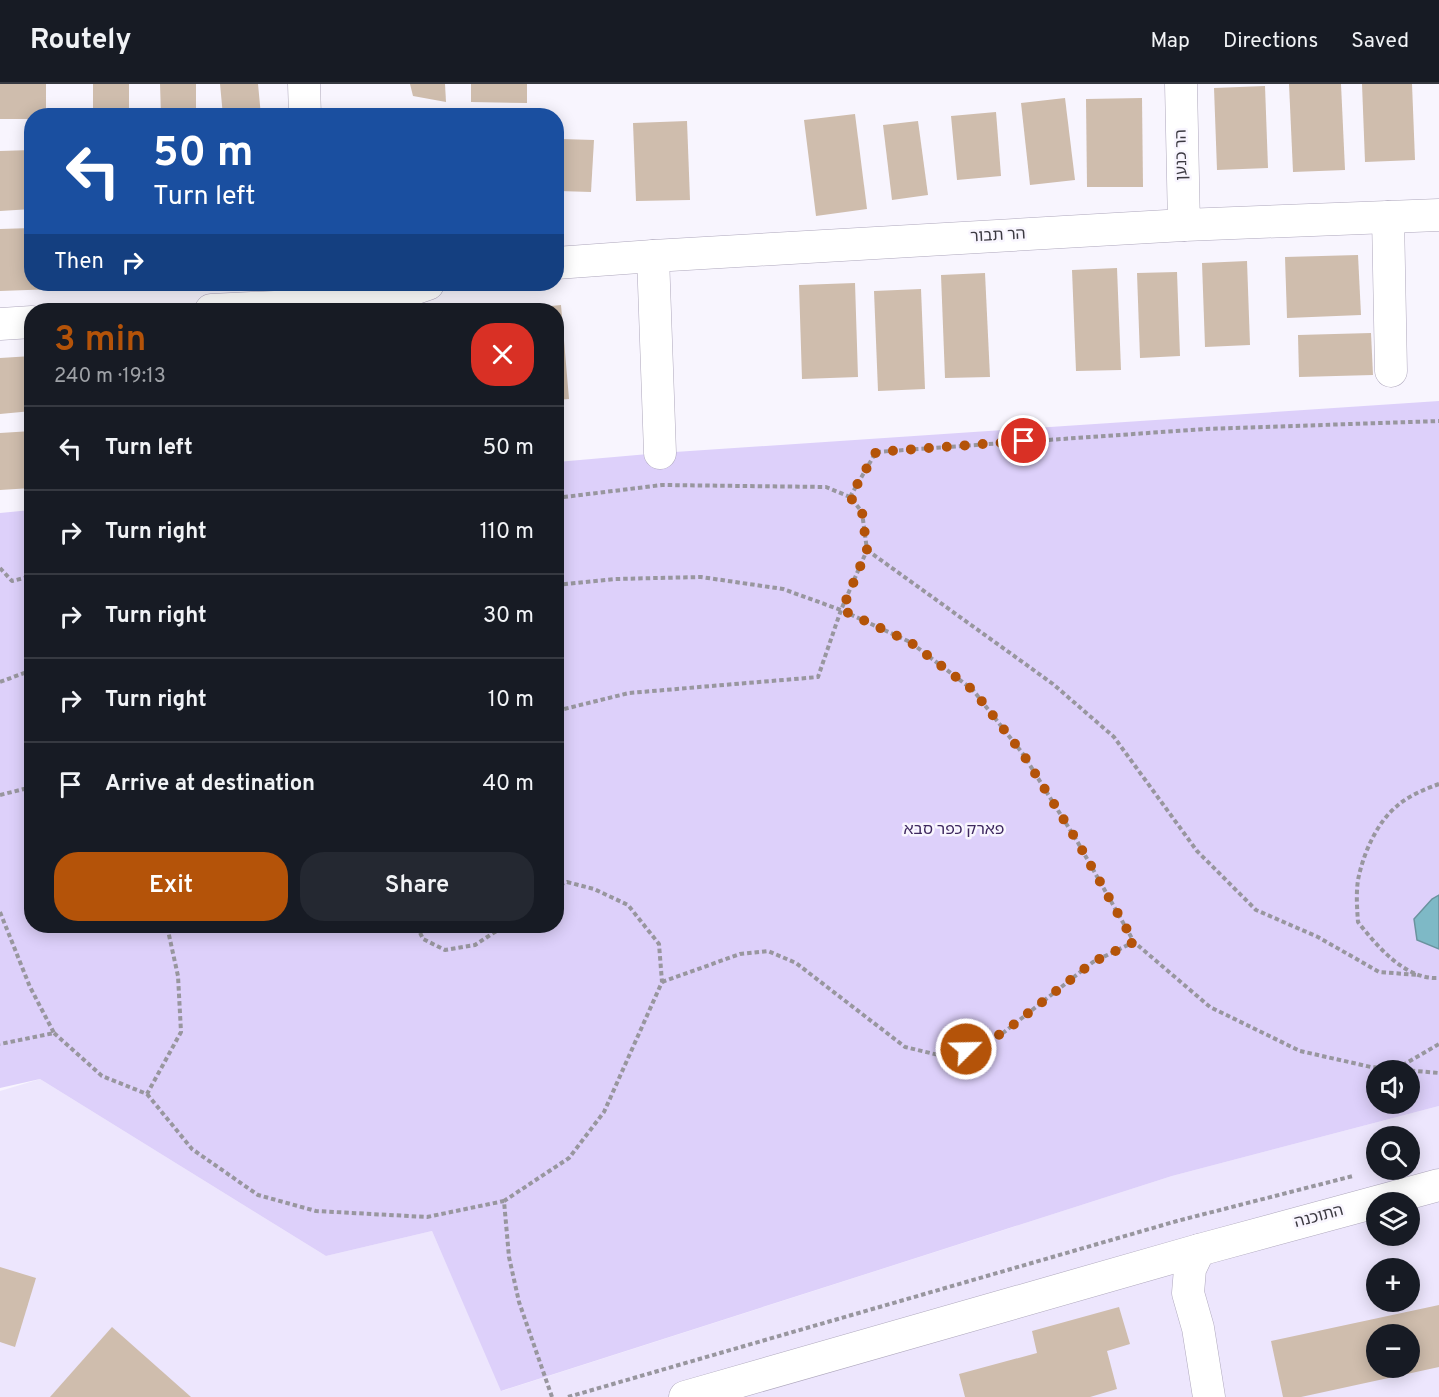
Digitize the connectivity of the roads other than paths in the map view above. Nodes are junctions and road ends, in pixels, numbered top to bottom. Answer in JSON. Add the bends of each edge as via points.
{"nodes":[{"id":1,"x":304,"y":84,"type":"edge"},
{"id":2,"x":1181,"y":84,"type":"edge"},
{"id":3,"x":305,"y":108,"type":"edge"},
{"id":4,"x":1439,"y":215,"type":"edge"},
{"id":5,"x":1388,"y":217,"type":"junction"},
{"id":6,"x":1184,"y":225,"type":"junction"},
{"id":7,"x":653,"y":256,"type":"junction"},
{"id":8,"x":564,"y":262,"type":"edge"},
{"id":9,"x":408,"y":291,"type":"edge"},
{"id":10,"x":309,"y":294,"type":"edge"},
{"id":11,"x":254,"y":303,"type":"edge"},
{"id":12,"x":24,"y":322,"type":"edge"},
{"id":13,"x":0,"y":324,"type":"edge"},
{"id":14,"x":1391,"y":370,"type":"dead end"},
{"id":15,"x":660,"y":453,"type":"dead end"},
{"id":16,"x":1439,"y":1185,"type":"edge"},
{"id":17,"x":1199,"y":1250,"type":"junction"},
{"id":18,"x":685,"y":1397,"type":"edge"},
{"id":19,"x":1209,"y":1397,"type":"edge"}],
"edges":[{"from":1,"to":3,"type":"street"},
{"from":2,"to":6,"type":"street","name":"הר כנען"},
{"from":4,"to":5,"type":"street","name":"הר תבור"},
{"from":5,"to":6,"type":"street","name":"הר תבור"},
{"from":5,"to":14,"type":"street"},
{"from":6,"to":7,"type":"street","name":"הר תבור"},
{"from":7,"to":8,"type":"street","name":"הר תבור"},
{"from":7,"to":15,"type":"street"},
{"from":9,"to":10,"type":"street","via":[[376,302]]},
{"from":10,"to":11,"type":"street"},
{"from":12,"to":13,"type":"street"},
{"from":16,"to":17,"type":"street","name":"התוכנה"},
{"from":17,"to":18,"type":"street","name":"התוכנה"},
{"from":17,"to":19,"type":"street","via":[[1190,1269],[1188,1293]]}]}
